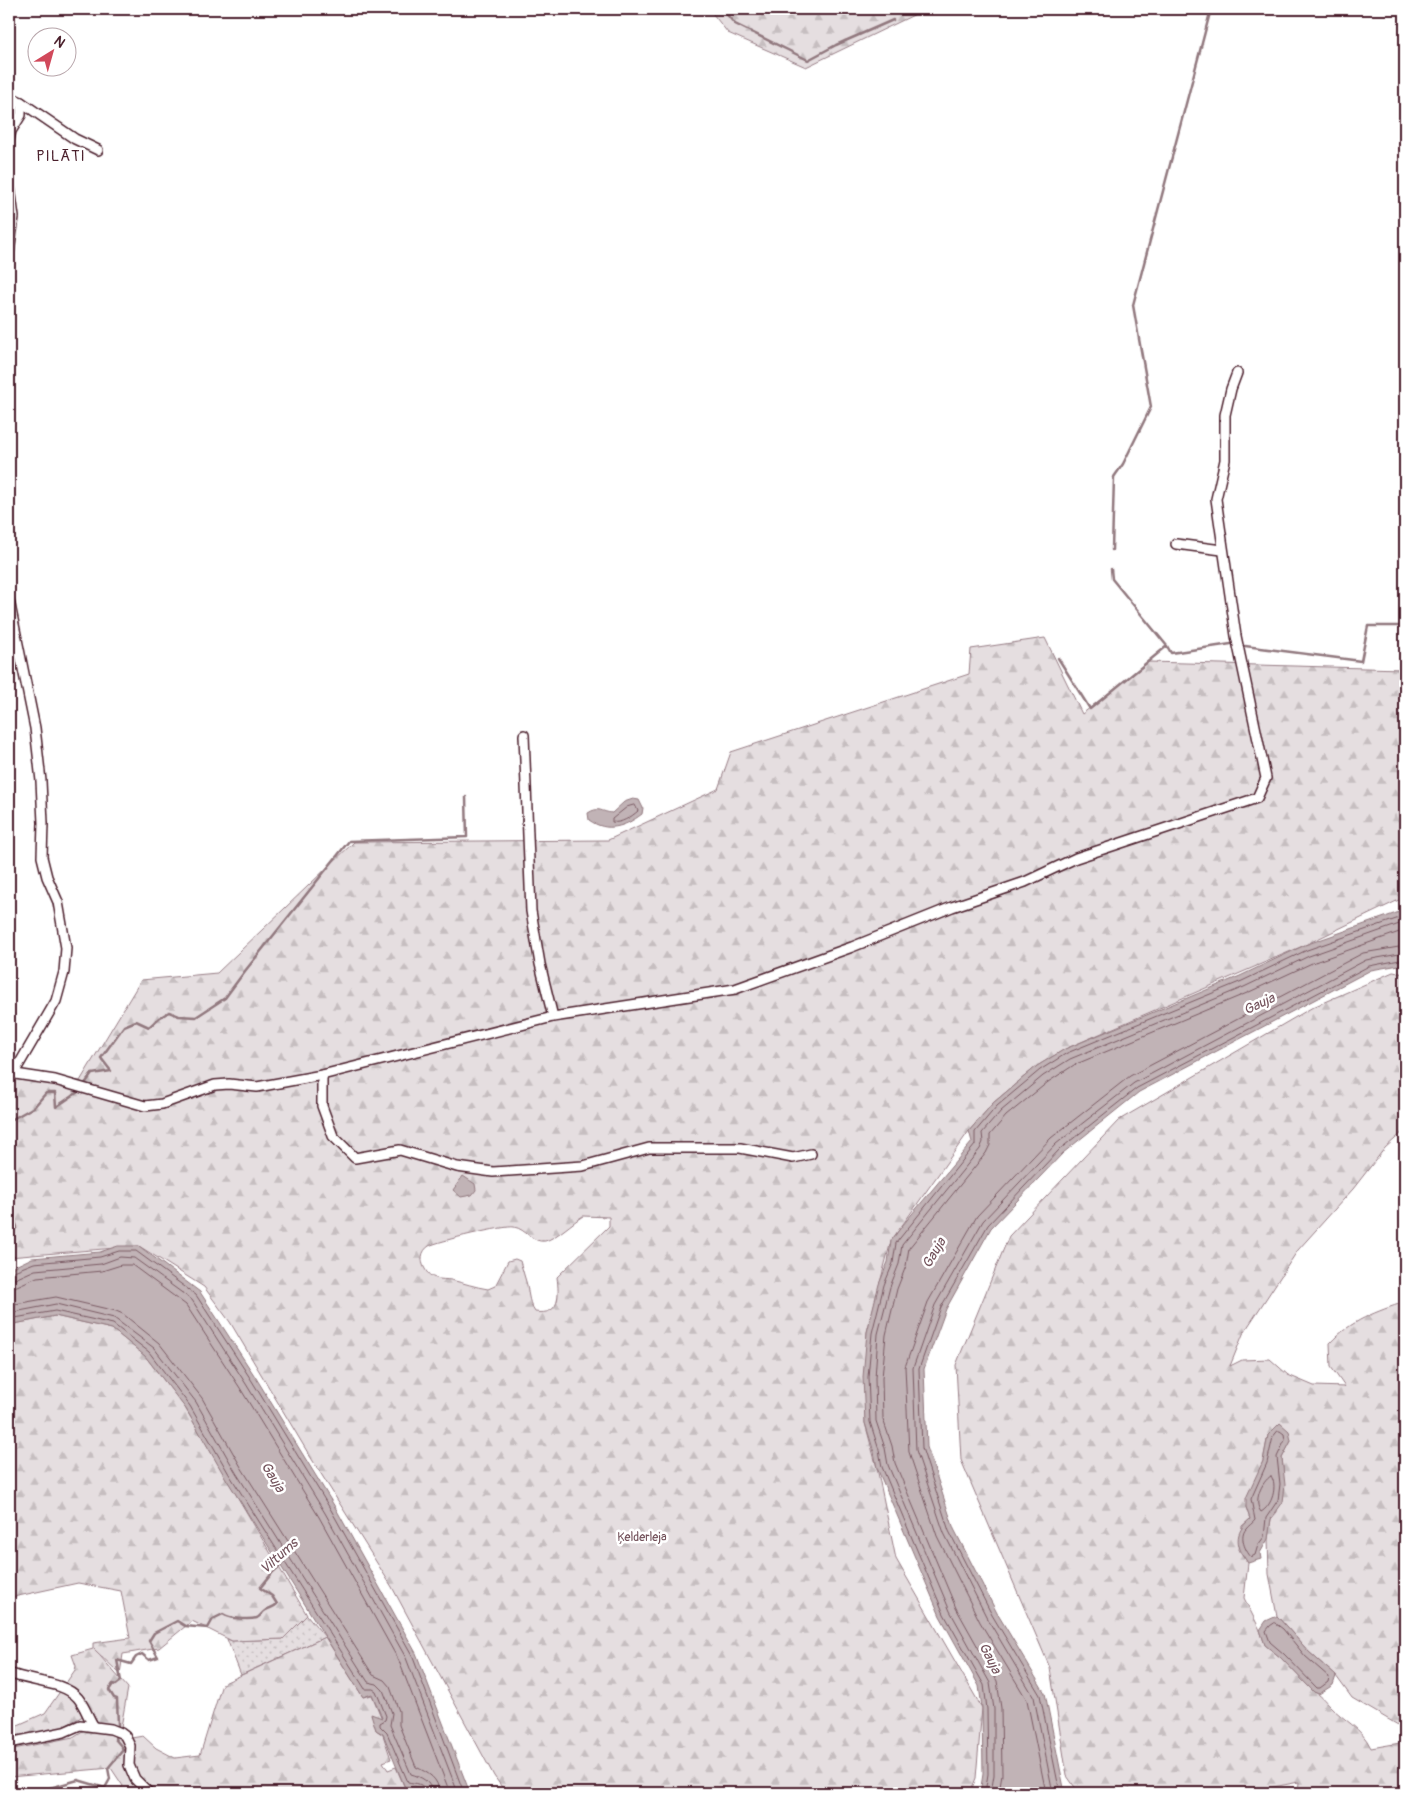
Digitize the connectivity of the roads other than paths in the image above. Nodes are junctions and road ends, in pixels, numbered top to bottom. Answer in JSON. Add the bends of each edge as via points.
{"nodes":[{"id":1,"x":9,"y":96,"type":"edge"},
{"id":2,"x":22,"y":102,"type":"junction"},
{"id":3,"x":10,"y":135,"type":"edge"},
{"id":4,"x":98,"y":150,"type":"dead end"},
{"id":5,"x":9,"y":180,"type":"edge"},
{"id":6,"x":9,"y":253,"type":"edge"},
{"id":7,"x":1237,"y":373,"type":"dead end"},
{"id":8,"x":1176,"y":544,"type":"dead end"},
{"id":9,"x":1222,"y":550,"type":"junction"},
{"id":10,"x":9,"y":600,"type":"edge"},
{"id":11,"x":524,"y":735,"type":"dead end"},
{"id":12,"x":553,"y":1017,"type":"junction"},
{"id":13,"x":11,"y":1073,"type":"edge"},
{"id":14,"x":322,"y":1075,"type":"junction"},
{"id":15,"x":811,"y":1154,"type":"dead end"},
{"id":16,"x":9,"y":1673,"type":"edge"},
{"id":17,"x":93,"y":1725,"type":"junction"},
{"id":18,"x":9,"y":1743,"type":"edge"},
{"id":19,"x":148,"y":1793,"type":"edge"}],
"edges":[{"from":1,"to":2,"type":"street"},
{"from":2,"to":3,"type":"street","via":[[21,115]]},
{"from":2,"to":4,"type":"street","via":[[75,139]]},
{"from":5,"to":6,"type":"street","via":[[14,217]]},
{"from":7,"to":9,"type":"street","via":[[1225,414],[1224,460],[1216,499]]},
{"from":8,"to":9,"type":"street"},
{"from":9,"to":12,"type":"street","via":[[1236,636],[1266,778],[1257,798],[1076,858],[1025,882],[735,989]]},
{"from":10,"to":13,"type":"street","via":[[35,728],[44,823],[42,857],[58,902],[66,948],[56,1001]]},
{"from":11,"to":12,"type":"street","via":[[531,911]]},
{"from":12,"to":14,"type":"street"},
{"from":13,"to":14,"type":"street","via":[[55,1080],[145,1106],[162,1104],[214,1085],[256,1087]]},
{"from":14,"to":15,"type":"street","via":[[322,1106],[333,1136],[355,1158],[400,1150],[457,1167],[493,1172],[583,1166],[650,1148],[740,1148],[792,1158]]},
{"from":16,"to":17,"type":"street","via":[[65,1688],[80,1700]]},
{"from":17,"to":18,"type":"street","via":[[80,1725],[64,1732]]},
{"from":17,"to":19,"type":"street","via":[[121,1733],[130,1746],[129,1765],[135,1779]]}]}
